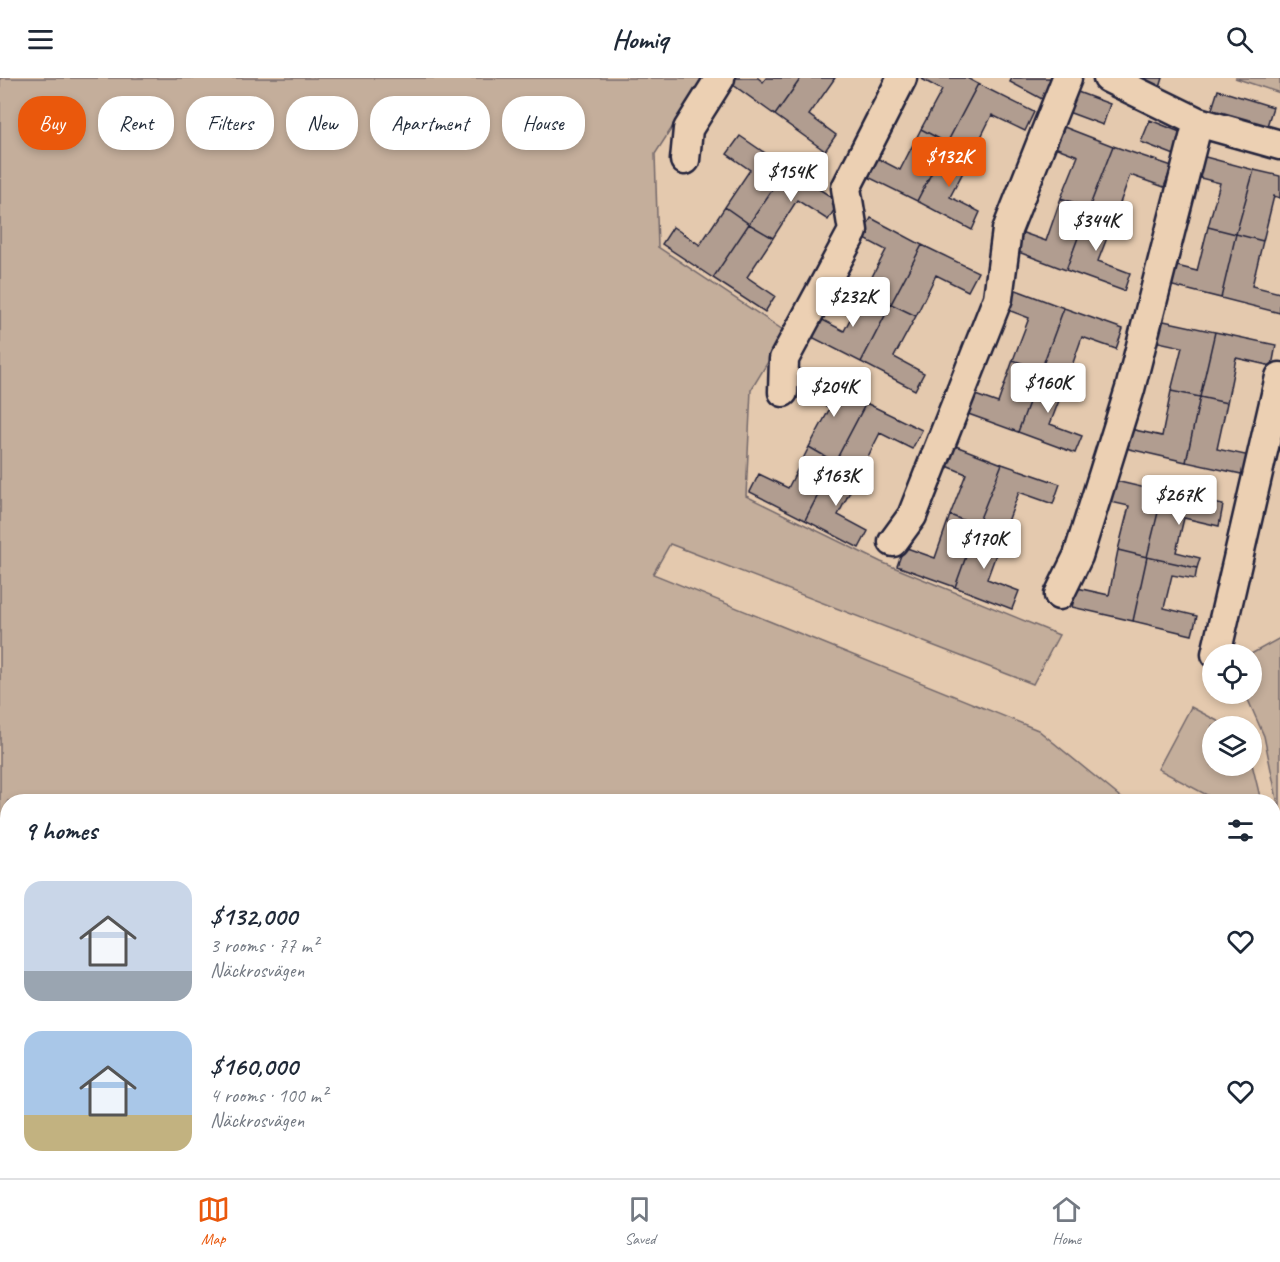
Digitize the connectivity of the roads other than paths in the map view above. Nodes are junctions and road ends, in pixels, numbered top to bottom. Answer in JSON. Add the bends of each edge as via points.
{"nodes":[{"id":1,"x":720,"y":78,"type":"edge"},
{"id":2,"x":902,"y":78,"type":"edge"},
{"id":3,"x":1067,"y":78,"type":"edge"},
{"id":4,"x":1108,"y":78,"type":"edge"},
{"id":5,"x":1198,"y":122,"type":"junction"},
{"id":6,"x":1280,"y":146,"type":"edge"},
{"id":7,"x":685,"y":160,"type":"dead end"},
{"id":8,"x":1280,"y":378,"type":"edge"},
{"id":9,"x":783,"y":392,"type":"dead end"},
{"id":10,"x":893,"y":542,"type":"dead end"},
{"id":11,"x":1059,"y":596,"type":"dead end"},
{"id":12,"x":1218,"y":644,"type":"edge"}],
"edges":[{"from":1,"to":7,"type":"street","via":[[688,129]]},
{"from":2,"to":9,"type":"street","via":[[846,188],[853,231],[784,359]]},
{"from":3,"to":10,"type":"street","via":[[1006,230],[998,298],[912,516]]},
{"from":4,"to":5,"type":"street"},
{"from":5,"to":6,"type":"street"},
{"from":5,"to":11,"type":"street","via":[[1130,390],[1078,556]]},
{"from":8,"to":12,"type":"street"}]}
